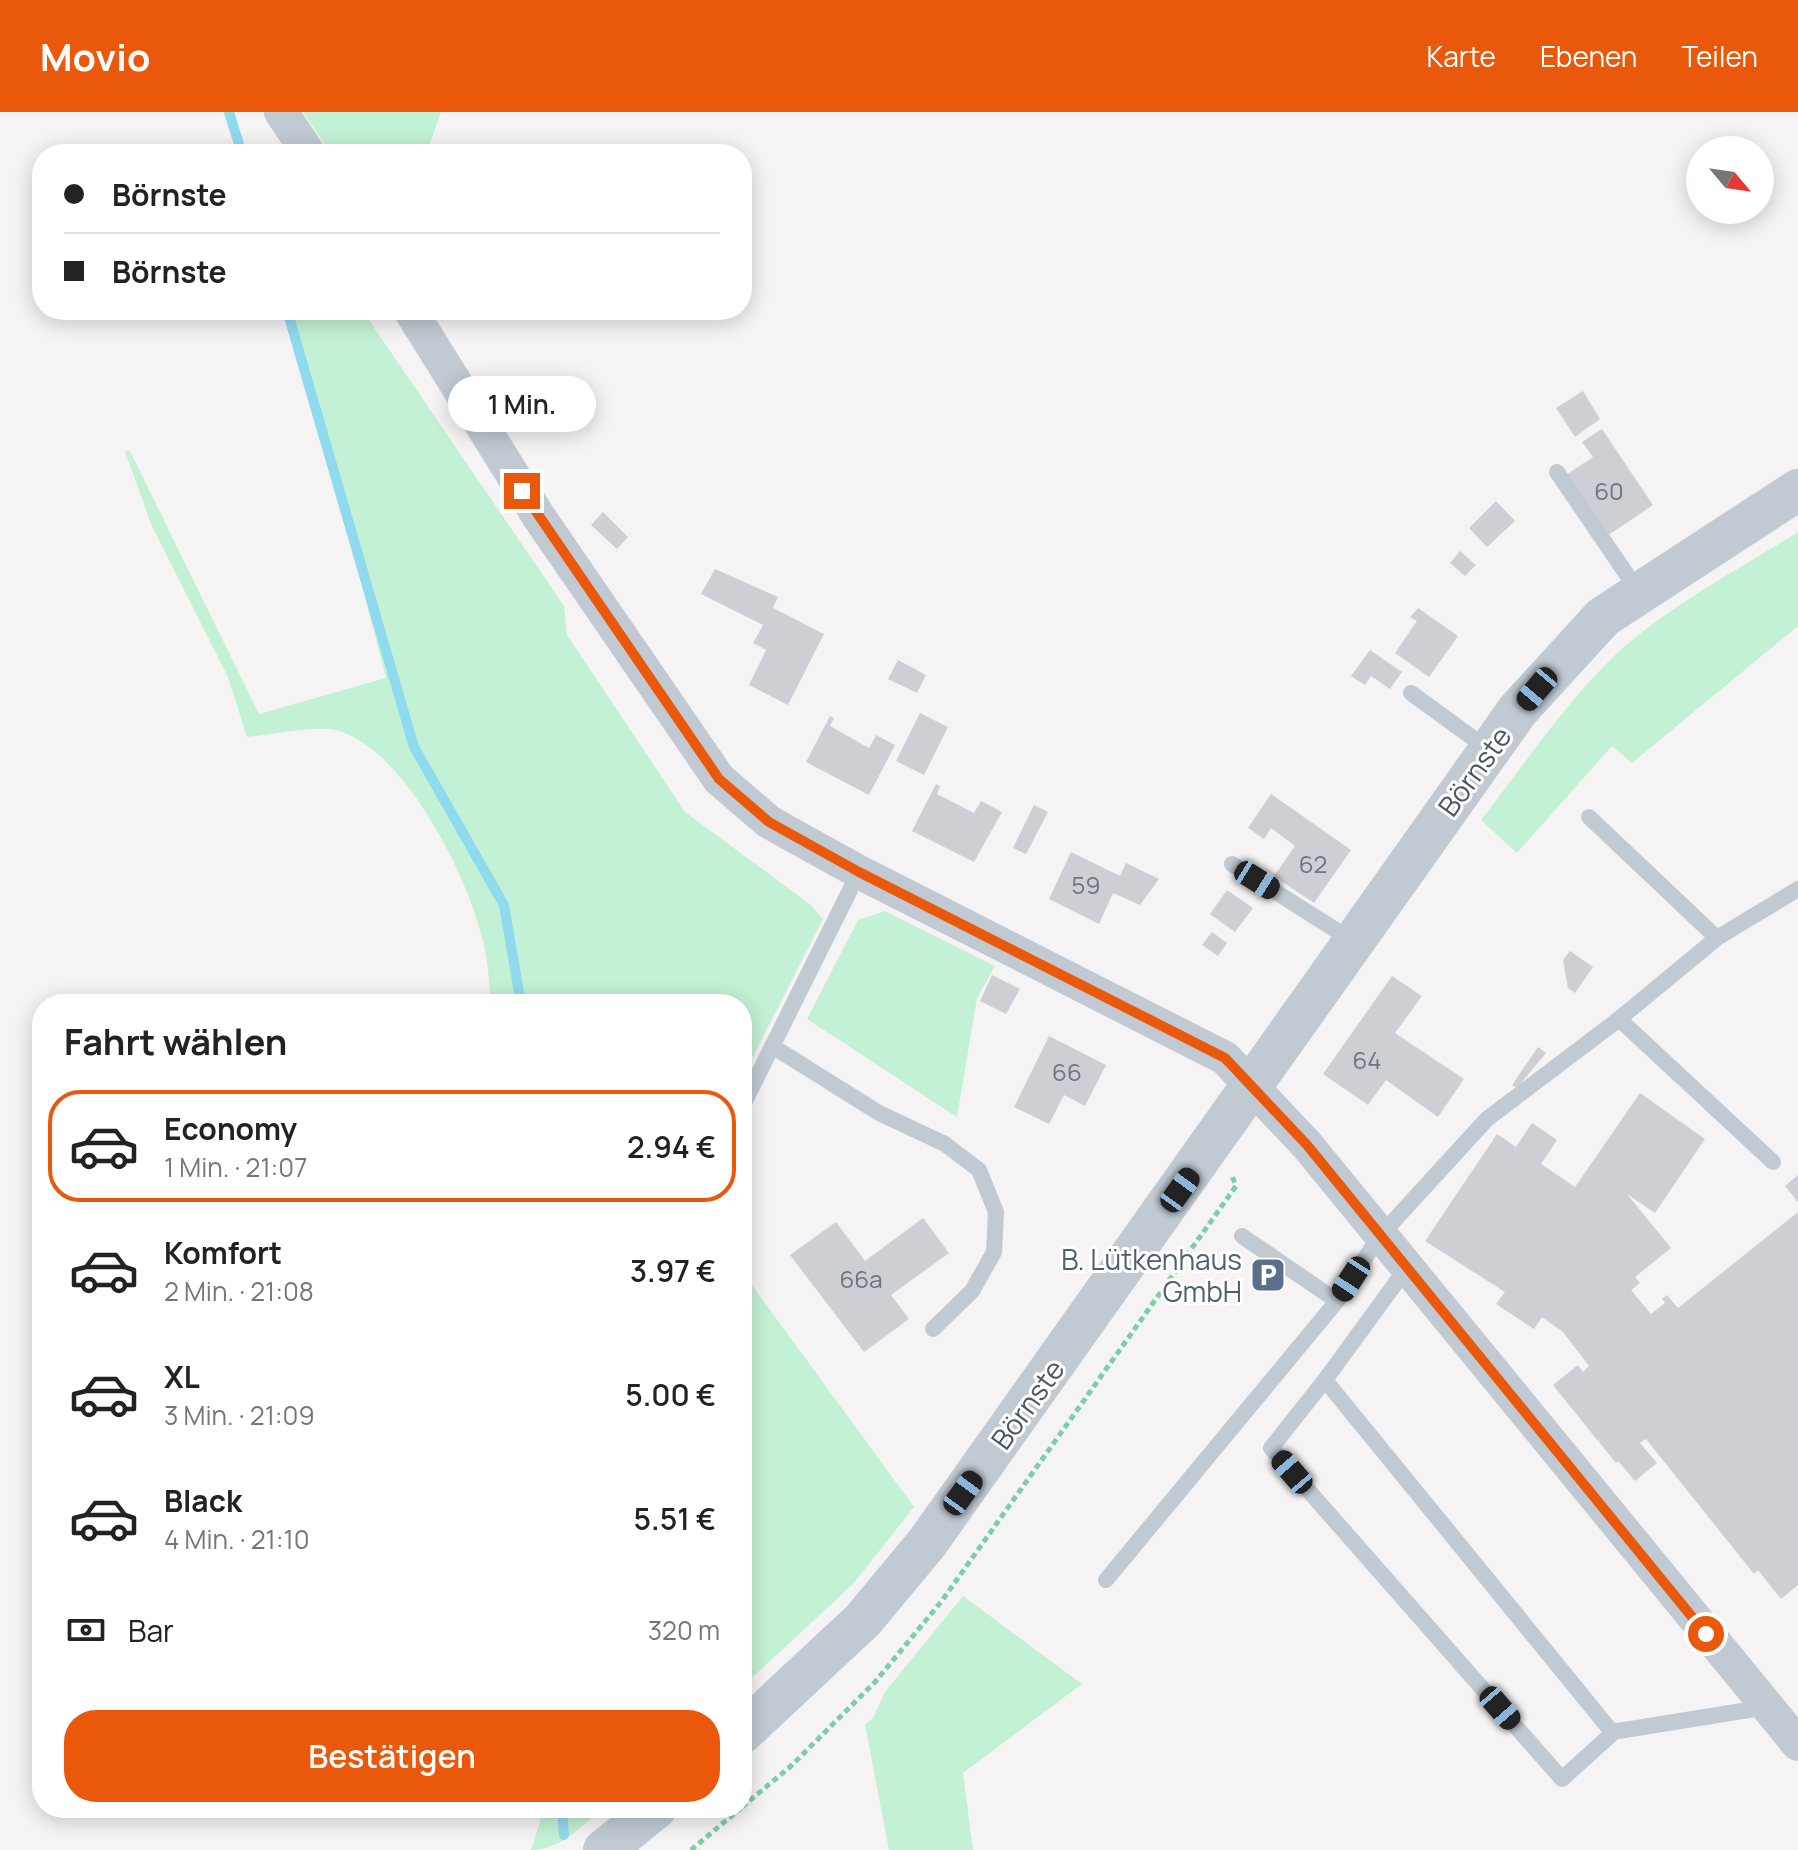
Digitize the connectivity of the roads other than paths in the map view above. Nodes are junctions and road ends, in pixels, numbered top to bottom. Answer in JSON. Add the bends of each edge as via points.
{"nodes":[{"id":1,"x":281,"y":112,"type":"edge"},
{"id":2,"x":302,"y":144,"type":"edge"},
{"id":3,"x":416,"y":320,"type":"edge"},
{"id":4,"x":1557,"y":472,"type":"dead end"},
{"id":5,"x":1798,"y":490,"type":"edge"},
{"id":6,"x":1638,"y":591,"type":"junction"},
{"id":7,"x":1411,"y":693,"type":"dead end"},
{"id":8,"x":1489,"y":750,"type":"junction"},
{"id":9,"x":1589,"y":817,"type":"dead end"},
{"id":10,"x":1232,"y":864,"type":"dead end"},
{"id":11,"x":859,"y":872,"type":"junction"},
{"id":12,"x":1798,"y":889,"type":"edge"},
{"id":13,"x":1717,"y":938,"type":"junction"},
{"id":14,"x":1353,"y":941,"type":"junction"},
{"id":15,"x":1619,"y":1019,"type":"junction"},
{"id":16,"x":772,"y":1046,"type":"junction"},
{"id":17,"x":752,"y":1087,"type":"edge"},
{"id":18,"x":1253,"y":1088,"type":"junction"},
{"id":19,"x":1773,"y":1162,"type":"dead end"},
{"id":20,"x":1242,"y":1236,"type":"dead end"},
{"id":21,"x":1379,"y":1237,"type":"junction"},
{"id":22,"x":1406,"y":1269,"type":"junction"},
{"id":23,"x":1337,"y":1301,"type":"junction"},
{"id":24,"x":933,"y":1329,"type":"dead end"},
{"id":25,"x":1325,"y":1380,"type":"junction"},
{"id":26,"x":1106,"y":1580,"type":"dead end"},
{"id":27,"x":1767,"y":1707,"type":"junction"},
{"id":28,"x":752,"y":1724,"type":"edge"},
{"id":29,"x":1615,"y":1731,"type":"junction"},
{"id":30,"x":1798,"y":1744,"type":"edge"},
{"id":31,"x":644,"y":1818,"type":"edge"},
{"id":32,"x":604,"y":1850,"type":"edge"}],
"edges":[{"from":1,"to":2,"type":"street"},
{"from":3,"to":11,"type":"street","via":[[539,517],[719,779],[769,822]]},
{"from":4,"to":6,"type":"lane"},
{"from":5,"to":6,"type":"street","name":"Börnste"},
{"from":6,"to":8,"type":"street","name":"Börnste","via":[[1575,645]]},
{"from":7,"to":8,"type":"lane"},
{"from":8,"to":14,"type":"street","name":"Börnste"},
{"from":9,"to":13,"type":"lane"},
{"from":10,"to":14,"type":"lane"},
{"from":11,"to":16,"type":"lane"},
{"from":11,"to":18,"type":"street","via":[[1225,1058]]},
{"from":12,"to":13,"type":"lane"},
{"from":13,"to":15,"type":"lane"},
{"from":14,"to":18,"type":"street","name":"Börnste"},
{"from":15,"to":19,"type":"lane"},
{"from":15,"to":21,"type":"lane","via":[[1487,1119]]},
{"from":16,"to":17,"type":"lane"},
{"from":16,"to":24,"type":"lane","via":[[879,1113],[945,1144],[979,1170],[996,1212],[994,1252],[972,1291]]},
{"from":18,"to":21,"type":"street","via":[[1307,1145]]},
{"from":18,"to":28,"type":"street","name":"Börnste","via":[[927,1543],[863,1620]]},
{"from":20,"to":23,"type":"lane"},
{"from":21,"to":22,"type":"street"},
{"from":21,"to":23,"type":"lane"},
{"from":22,"to":25,"type":"lane"},
{"from":22,"to":27,"type":"street"},
{"from":23,"to":26,"type":"lane"},
{"from":25,"to":29,"type":"lane"},
{"from":25,"to":29,"type":"lane","via":[[1271,1448],[1562,1779]]},
{"from":27,"to":29,"type":"lane"},
{"from":27,"to":30,"type":"street"},
{"from":31,"to":32,"type":"street"}]}
